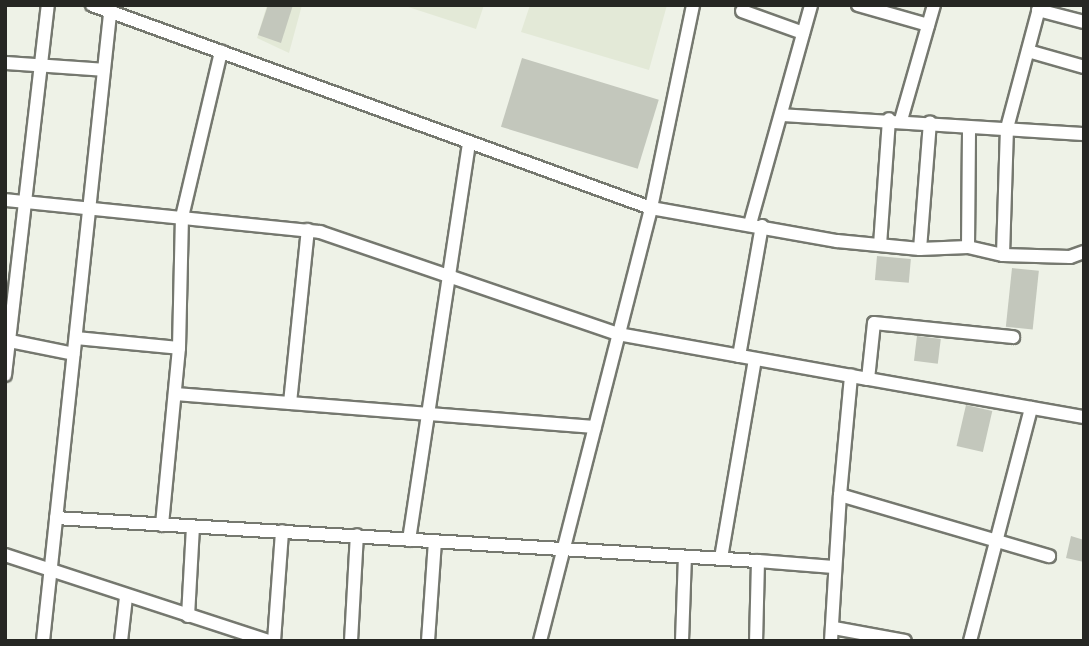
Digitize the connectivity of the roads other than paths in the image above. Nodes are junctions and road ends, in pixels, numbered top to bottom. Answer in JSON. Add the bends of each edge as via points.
{"nodes":[{"id":1,"x":48,"y":5,"type":"edge"},
{"id":2,"x":92,"y":5,"type":"edge"},
{"id":3,"x":693,"y":5,"type":"edge"},
{"id":4,"x":811,"y":5,"type":"edge"},
{"id":5,"x":858,"y":5,"type":"edge"},
{"id":6,"x":934,"y":5,"type":"edge"},
{"id":7,"x":110,"y":8,"type":"edge"},
{"id":8,"x":1039,"y":8,"type":"edge"},
{"id":9,"x":742,"y":10,"type":"dead end"},
{"id":10,"x":1084,"y":22,"type":"edge"},
{"id":11,"x":928,"y":25,"type":"junction"},
{"id":12,"x":803,"y":33,"type":"junction"},
{"id":13,"x":1028,"y":51,"type":"junction"},
{"id":14,"x":221,"y":52,"type":"junction"},
{"id":15,"x":5,"y":63,"type":"edge"},
{"id":16,"x":41,"y":66,"type":"junction"},
{"id":17,"x":1084,"y":66,"type":"edge"},
{"id":18,"x":104,"y":70,"type":"junction"},
{"id":19,"x":781,"y":115,"type":"junction"},
{"id":20,"x":895,"y":120,"type":"junction"},
{"id":21,"x":930,"y":122,"type":"junction"},
{"id":22,"x":969,"y":127,"type":"junction"},
{"id":23,"x":1007,"y":128,"type":"junction"},
{"id":24,"x":1084,"y":134,"type":"edge"},
{"id":25,"x":469,"y":142,"type":"junction"},
{"id":26,"x":5,"y":200,"type":"edge"},
{"id":27,"x":25,"y":202,"type":"junction"},
{"id":28,"x":89,"y":208,"type":"junction"},
{"id":29,"x":651,"y":208,"type":"junction"},
{"id":30,"x":182,"y":217,"type":"junction"},
{"id":31,"x":756,"y":225,"type":"junction"},
{"id":32,"x":308,"y":230,"type":"junction"},
{"id":33,"x":880,"y":245,"type":"junction"},
{"id":34,"x":968,"y":247,"type":"junction"},
{"id":35,"x":920,"y":249,"type":"junction"},
{"id":36,"x":1083,"y":250,"type":"edge"},
{"id":37,"x":1003,"y":255,"type":"junction"},
{"id":38,"x":447,"y":274,"type":"junction"},
{"id":39,"x":618,"y":334,"type":"junction"},
{"id":40,"x":1013,"y":337,"type":"dead end"},
{"id":41,"x":76,"y":338,"type":"junction"},
{"id":42,"x":7,"y":340,"type":"edge"},
{"id":43,"x":179,"y":348,"type":"junction"},
{"id":44,"x":74,"y":354,"type":"junction"},
{"id":45,"x":739,"y":356,"type":"junction"},
{"id":46,"x":755,"y":359,"type":"junction"},
{"id":47,"x":5,"y":375,"type":"edge"},
{"id":48,"x":850,"y":376,"type":"junction"},
{"id":49,"x":868,"y":379,"type":"junction"},
{"id":50,"x":175,"y":394,"type":"junction"},
{"id":51,"x":290,"y":403,"type":"junction"},
{"id":52,"x":1031,"y":408,"type":"junction"},
{"id":53,"x":428,"y":414,"type":"junction"},
{"id":54,"x":1084,"y":416,"type":"edge"},
{"id":55,"x":595,"y":427,"type":"junction"},
{"id":56,"x":841,"y":495,"type":"junction"},
{"id":57,"x":56,"y":519,"type":"junction"},
{"id":58,"x":162,"y":525,"type":"junction"},
{"id":59,"x":193,"y":527,"type":"junction"},
{"id":60,"x":282,"y":531,"type":"junction"},
{"id":61,"x":357,"y":535,"type":"junction"},
{"id":62,"x":409,"y":540,"type":"junction"},
{"id":63,"x":993,"y":540,"type":"junction"},
{"id":64,"x":435,"y":542,"type":"junction"},
{"id":65,"x":563,"y":550,"type":"junction"},
{"id":66,"x":5,"y":555,"type":"edge"},
{"id":67,"x":1049,"y":556,"type":"dead end"},
{"id":68,"x":685,"y":557,"type":"junction"},
{"id":69,"x":721,"y":558,"type":"junction"},
{"id":70,"x":758,"y":561,"type":"junction"},
{"id":71,"x":51,"y":567,"type":"junction"},
{"id":72,"x":834,"y":567,"type":"junction"},
{"id":73,"x":126,"y":597,"type":"junction"},
{"id":74,"x":188,"y":616,"type":"junction"},
{"id":75,"x":833,"y":634,"type":"edge"},
{"id":76,"x":43,"y":641,"type":"edge"},
{"id":77,"x":121,"y":641,"type":"edge"},
{"id":78,"x":268,"y":641,"type":"edge"},
{"id":79,"x":274,"y":641,"type":"edge"},
{"id":80,"x":351,"y":641,"type":"edge"},
{"id":81,"x":428,"y":641,"type":"edge"},
{"id":82,"x":540,"y":641,"type":"edge"},
{"id":83,"x":682,"y":641,"type":"edge"},
{"id":84,"x":757,"y":641,"type":"edge"},
{"id":85,"x":905,"y":641,"type":"edge"},
{"id":86,"x":970,"y":641,"type":"edge"}],
"edges":[{"from":1,"to":16,"type":"street"},
{"from":2,"to":7,"type":"street"},
{"from":3,"to":29,"type":"street"},
{"from":4,"to":12,"type":"street"},
{"from":5,"to":11,"type":"street"},
{"from":6,"to":11,"type":"street"},
{"from":7,"to":14,"type":"street"},
{"from":7,"to":18,"type":"street"},
{"from":8,"to":10,"type":"street"},
{"from":8,"to":13,"type":"street"},
{"from":9,"to":12,"type":"street"},
{"from":11,"to":20,"type":"street"},
{"from":12,"to":19,"type":"street"},
{"from":13,"to":17,"type":"street"},
{"from":13,"to":23,"type":"street"},
{"from":14,"to":25,"type":"street"},
{"from":14,"to":30,"type":"street"},
{"from":15,"to":16,"type":"street"},
{"from":16,"to":18,"type":"street"},
{"from":16,"to":27,"type":"street"},
{"from":18,"to":28,"type":"street"},
{"from":19,"to":20,"type":"street"},
{"from":19,"to":31,"type":"street"},
{"from":20,"to":21,"type":"street"},
{"from":20,"to":33,"type":"street"},
{"from":21,"to":22,"type":"street"},
{"from":21,"to":35,"type":"street"},
{"from":22,"to":23,"type":"street"},
{"from":22,"to":34,"type":"street"},
{"from":23,"to":24,"type":"street"},
{"from":23,"to":37,"type":"street"},
{"from":25,"to":29,"type":"street"},
{"from":25,"to":38,"type":"street"},
{"from":26,"to":27,"type":"street"},
{"from":27,"to":28,"type":"street"},
{"from":27,"to":42,"type":"street"},
{"from":28,"to":30,"type":"street"},
{"from":28,"to":41,"type":"street"},
{"from":29,"to":31,"type":"street"},
{"from":29,"to":39,"type":"street"},
{"from":30,"to":32,"type":"street"},
{"from":30,"to":43,"type":"street"},
{"from":31,"to":33,"type":"street","via":[[799,236]]},
{"from":31,"to":45,"type":"street"},
{"from":32,"to":38,"type":"street"},
{"from":32,"to":51,"type":"street"},
{"from":33,"to":35,"type":"street"},
{"from":34,"to":35,"type":"street"},
{"from":34,"to":37,"type":"street"},
{"from":36,"to":37,"type":"street","via":[[1070,257]]},
{"from":38,"to":39,"type":"street"},
{"from":38,"to":53,"type":"street"},
{"from":39,"to":45,"type":"street"},
{"from":39,"to":55,"type":"street"},
{"from":40,"to":49,"type":"street","via":[[874,323]]},
{"from":41,"to":43,"type":"street"},
{"from":41,"to":44,"type":"street"},
{"from":42,"to":44,"type":"street"},
{"from":42,"to":47,"type":"street"},
{"from":43,"to":50,"type":"street"},
{"from":44,"to":57,"type":"street"},
{"from":45,"to":46,"type":"street"},
{"from":46,"to":48,"type":"street"},
{"from":46,"to":69,"type":"street"},
{"from":48,"to":49,"type":"street"},
{"from":48,"to":56,"type":"street"},
{"from":49,"to":52,"type":"street"},
{"from":50,"to":51,"type":"street"},
{"from":50,"to":58,"type":"street"},
{"from":51,"to":53,"type":"street"},
{"from":52,"to":54,"type":"street"},
{"from":52,"to":63,"type":"street"},
{"from":53,"to":55,"type":"street"},
{"from":53,"to":62,"type":"street"},
{"from":55,"to":65,"type":"street"},
{"from":56,"to":63,"type":"street"},
{"from":56,"to":72,"type":"street"},
{"from":57,"to":58,"type":"street"},
{"from":57,"to":71,"type":"street"},
{"from":58,"to":59,"type":"street"},
{"from":59,"to":60,"type":"street"},
{"from":59,"to":74,"type":"street"},
{"from":60,"to":61,"type":"street"},
{"from":60,"to":79,"type":"street"},
{"from":61,"to":62,"type":"street"},
{"from":61,"to":80,"type":"street"},
{"from":62,"to":64,"type":"street"},
{"from":63,"to":67,"type":"street"},
{"from":63,"to":86,"type":"street"},
{"from":64,"to":65,"type":"street"},
{"from":64,"to":81,"type":"street"},
{"from":65,"to":68,"type":"street"},
{"from":65,"to":82,"type":"street"},
{"from":66,"to":71,"type":"street"},
{"from":68,"to":69,"type":"street"},
{"from":68,"to":83,"type":"street"},
{"from":69,"to":70,"type":"street"},
{"from":70,"to":72,"type":"street"},
{"from":70,"to":84,"type":"street"},
{"from":71,"to":73,"type":"street"},
{"from":71,"to":76,"type":"street"},
{"from":72,"to":75,"type":"street"},
{"from":73,"to":74,"type":"street"},
{"from":73,"to":77,"type":"street"},
{"from":74,"to":78,"type":"street"},
{"from":75,"to":85,"type":"street"}]}
